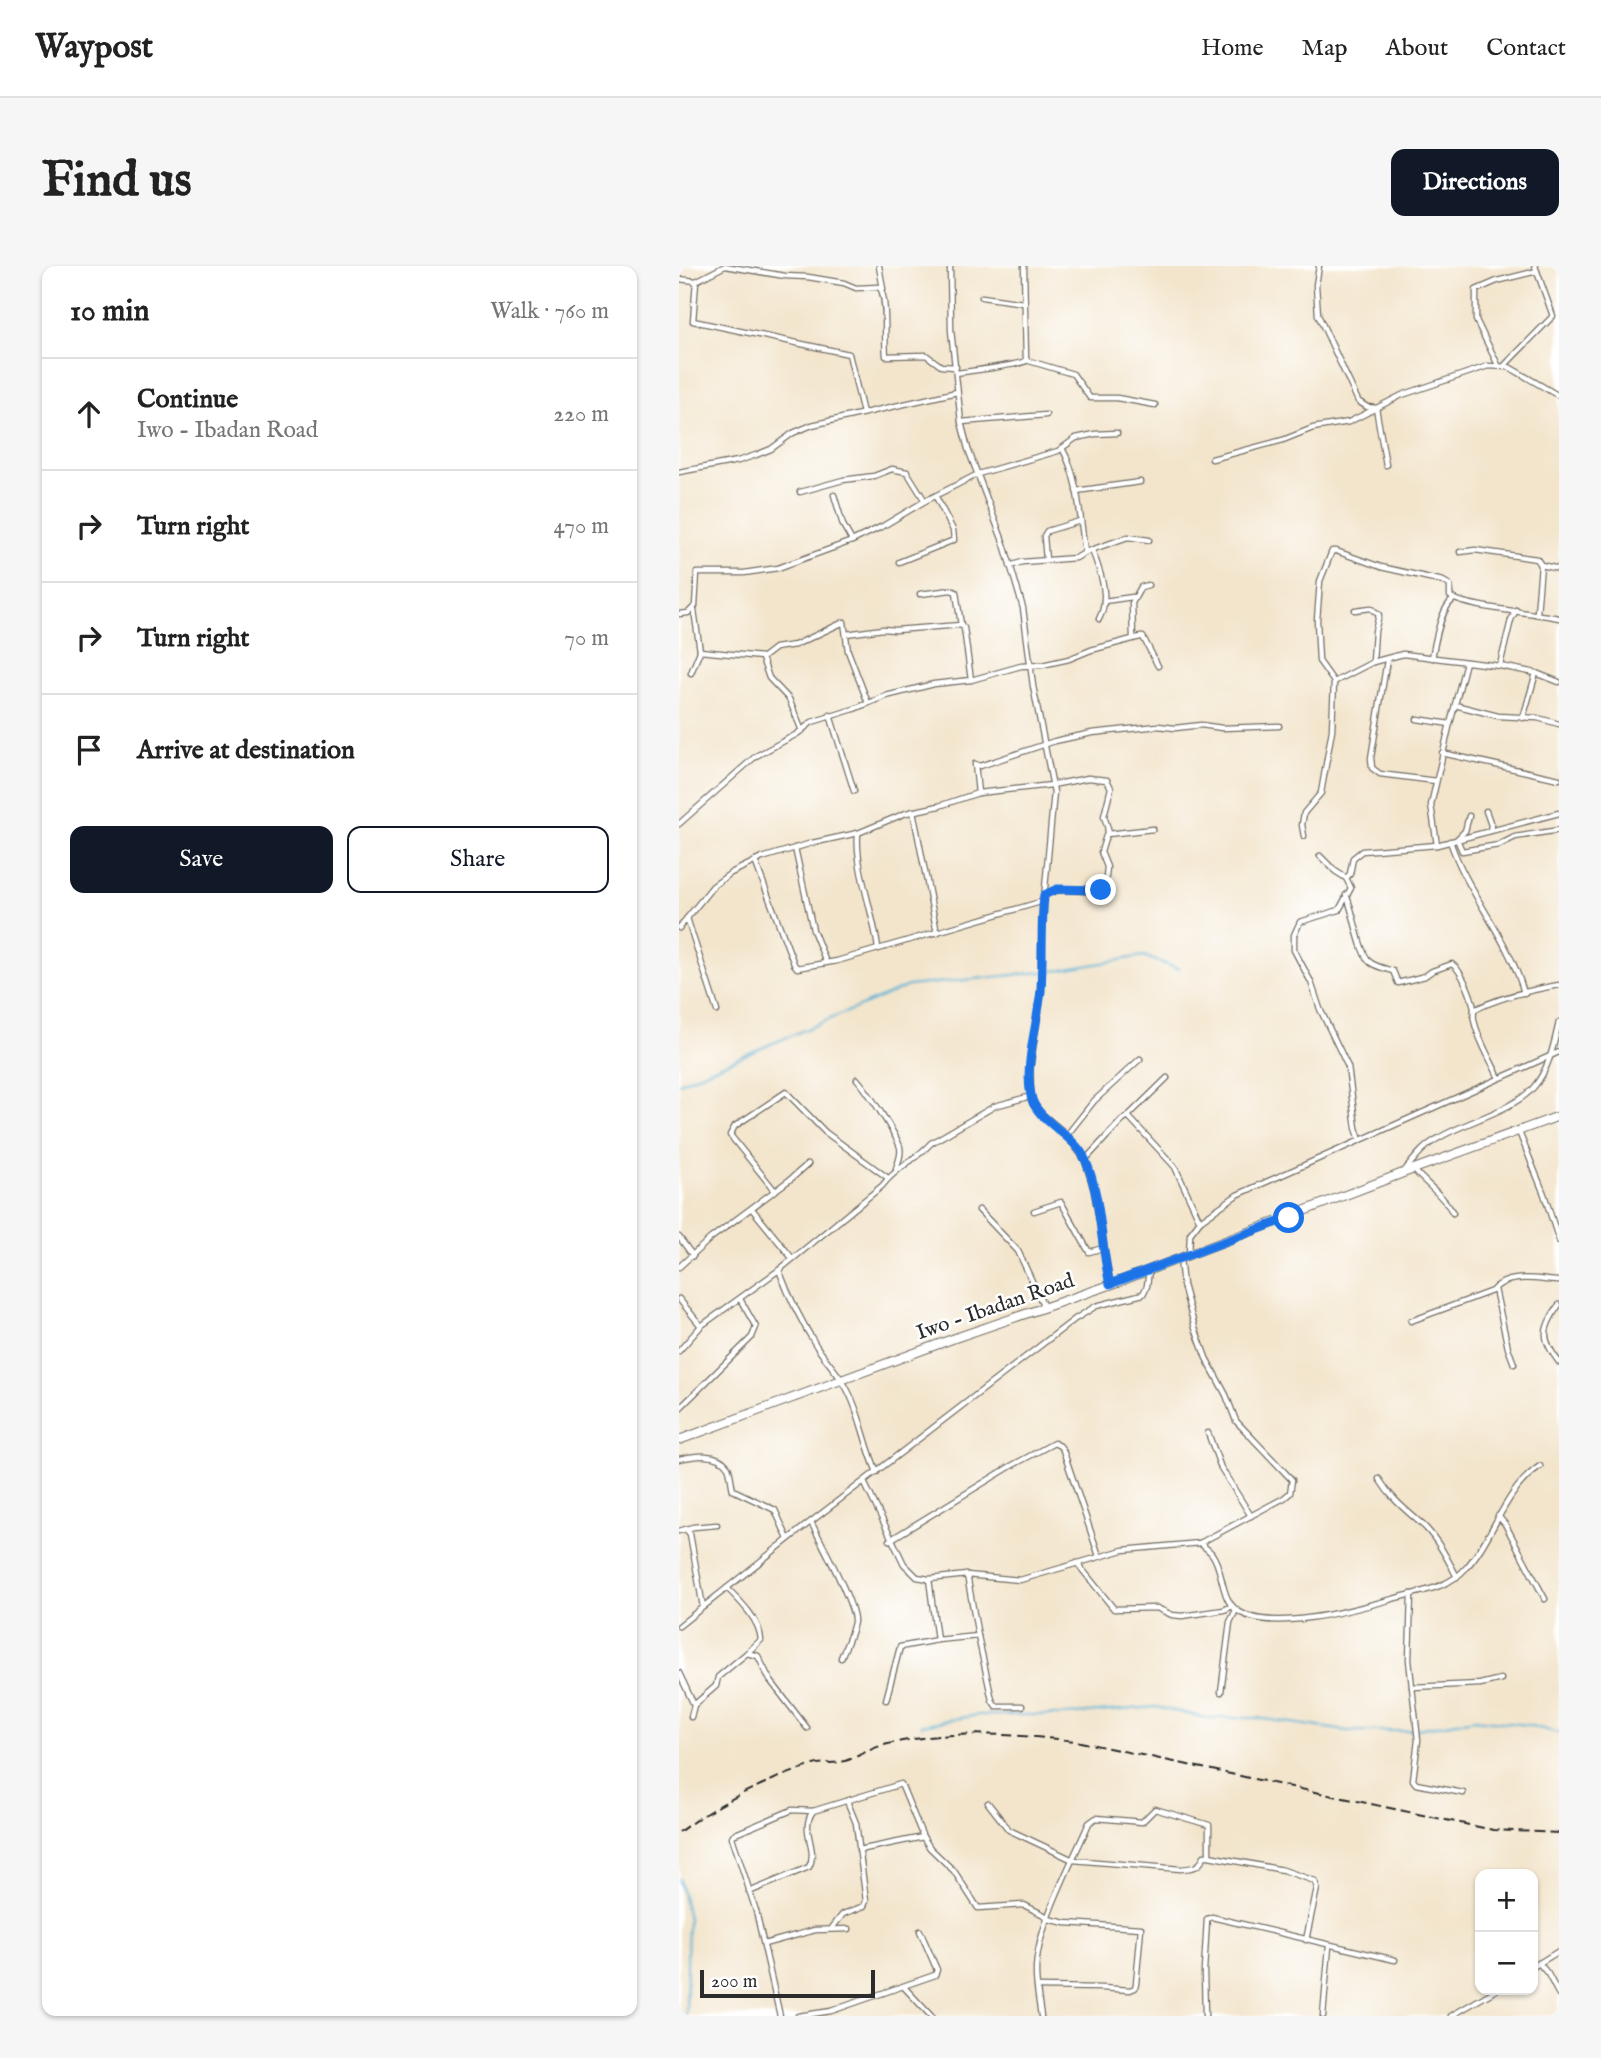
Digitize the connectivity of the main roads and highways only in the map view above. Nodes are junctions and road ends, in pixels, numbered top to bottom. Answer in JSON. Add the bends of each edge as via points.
{"nodes":[{"id":1,"x":1559,"y":1116,"type":"edge"},
{"id":2,"x":679,"y":1440,"type":"edge"}],
"edges":[{"from":1,"to":2,"type":"main road","name":"Iwo - Ibadan Road"}]}
